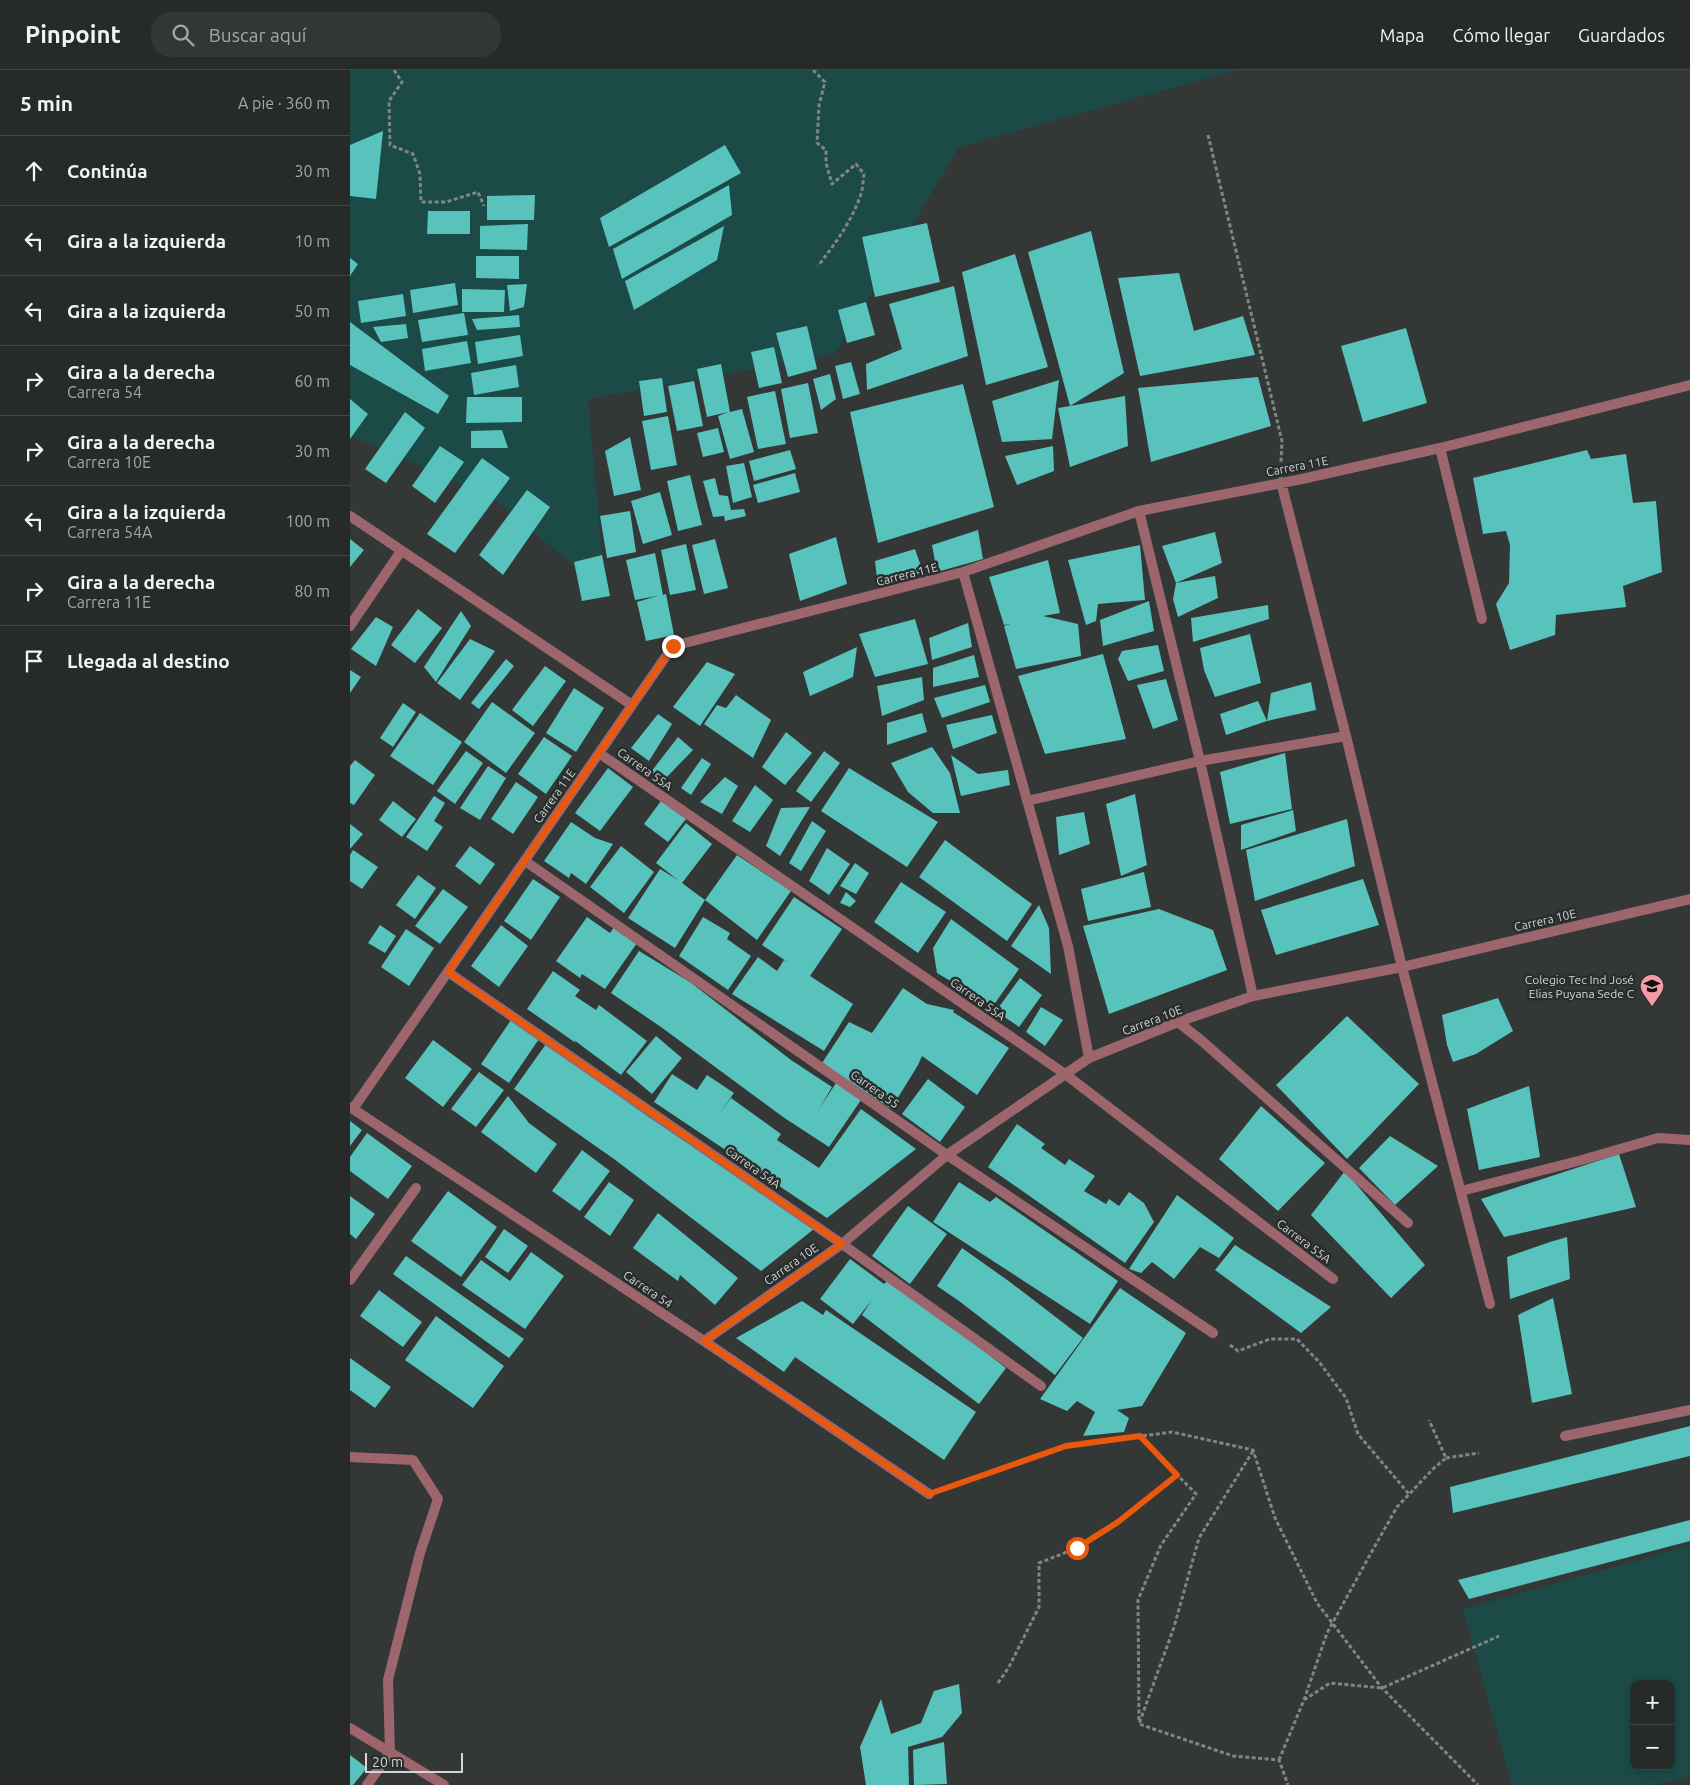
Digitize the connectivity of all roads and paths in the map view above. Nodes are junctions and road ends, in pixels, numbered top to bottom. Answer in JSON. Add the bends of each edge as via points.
{"nodes":[{"id":1,"x":394,"y":70,"type":"edge"},
{"id":2,"x":815,"y":70,"type":"edge"},
{"id":3,"x":1208,"y":135,"type":"dead end"},
{"id":4,"x":484,"y":206,"type":"dead end"},
{"id":5,"x":818,"y":266,"type":"dead end"},
{"id":6,"x":1690,"y":385,"type":"edge"},
{"id":7,"x":1440,"y":448,"type":"junction"},
{"id":8,"x":1281,"y":482,"type":"junction"},
{"id":9,"x":1138,"y":511,"type":"junction"},
{"id":10,"x":350,"y":516,"type":"edge"},
{"id":11,"x":401,"y":551,"type":"junction"},
{"id":12,"x":964,"y":572,"type":"junction"},
{"id":13,"x":1482,"y":619,"type":"dead end"},
{"id":14,"x":350,"y":626,"type":"edge"},
{"id":15,"x":632,"y":706,"type":"junction"},
{"id":16,"x":1346,"y":736,"type":"junction"},
{"id":17,"x":599,"y":753,"type":"junction"},
{"id":18,"x":1200,"y":761,"type":"junction"},
{"id":19,"x":1027,"y":800,"type":"junction"},
{"id":20,"x":524,"y":862,"type":"junction"},
{"id":21,"x":1690,"y":899,"type":"edge"},
{"id":22,"x":1402,"y":967,"type":"junction"},
{"id":23,"x":448,"y":972,"type":"junction"},
{"id":24,"x":1253,"y":996,"type":"junction"},
{"id":25,"x":1178,"y":1022,"type":"junction"},
{"id":26,"x":1088,"y":1058,"type":"junction"},
{"id":27,"x":1065,"y":1074,"type":"junction"},
{"id":28,"x":351,"y":1108,"type":"edge"},
{"id":29,"x":1690,"y":1140,"type":"edge"},
{"id":30,"x":947,"y":1155,"type":"junction"},
{"id":31,"x":416,"y":1188,"type":"dead end"},
{"id":32,"x":1461,"y":1191,"type":"junction"},
{"id":33,"x":1408,"y":1223,"type":"dead end"},
{"id":34,"x":842,"y":1244,"type":"junction"},
{"id":35,"x":1333,"y":1279,"type":"dead end"},
{"id":36,"x":350,"y":1280,"type":"edge"},
{"id":37,"x":1490,"y":1304,"type":"dead end"},
{"id":38,"x":1213,"y":1333,"type":"joint"},
{"id":39,"x":704,"y":1341,"type":"junction"},
{"id":40,"x":1042,"y":1386,"type":"dead end"},
{"id":41,"x":1690,"y":1410,"type":"edge"},
{"id":42,"x":1429,"y":1420,"type":"dead end"},
{"id":43,"x":1140,"y":1436,"type":"junction"},
{"id":44,"x":1566,"y":1436,"type":"dead end"},
{"id":45,"x":1253,"y":1450,"type":"junction"},
{"id":46,"x":1479,"y":1453,"type":"dead end"},
{"id":47,"x":350,"y":1457,"type":"edge"},
{"id":48,"x":1446,"y":1458,"type":"junction"},
{"id":49,"x":1177,"y":1475,"type":"junction"},
{"id":50,"x":929,"y":1494,"type":"joint"},
{"id":51,"x":1410,"y":1494,"type":"junction"},
{"id":52,"x":1332,"y":1623,"type":"junction"},
{"id":53,"x":1499,"y":1636,"type":"dead end"},
{"id":54,"x":998,"y":1683,"type":"dead end"},
{"id":55,"x":1382,"y":1688,"type":"junction"},
{"id":56,"x":1304,"y":1700,"type":"junction"},
{"id":57,"x":1139,"y":1724,"type":"junction"},
{"id":58,"x":350,"y":1728,"type":"edge"},
{"id":59,"x":390,"y":1753,"type":"junction"},
{"id":60,"x":1279,"y":1760,"type":"junction"},
{"id":61,"x":367,"y":1785,"type":"edge"},
{"id":62,"x":444,"y":1785,"type":"edge"},
{"id":63,"x":1288,"y":1785,"type":"edge"},
{"id":64,"x":1478,"y":1785,"type":"edge"}],
"edges":[{"from":1,"to":4,"type":"path","via":[[402,82],[389,101],[390,145],[413,154],[420,174],[421,202],[446,202],[478,192]]},
{"from":2,"to":5,"type":"path","via":[[825,82],[819,105],[817,143],[826,150],[832,184],[856,164],[864,174],[862,193],[847,224]]},
{"from":3,"to":8,"type":"path","via":[[1282,440]]},
{"from":6,"to":7,"type":"street","name":"Carrera 11E"},
{"from":7,"to":8,"type":"street","name":"Carrera 11E"},
{"from":7,"to":13,"type":"street"},
{"from":8,"to":9,"type":"street","name":"Carrera 11E"},
{"from":8,"to":16,"type":"street"},
{"from":9,"to":12,"type":"street","name":"Carrera 11E"},
{"from":9,"to":18,"type":"street"},
{"from":10,"to":11,"type":"street"},
{"from":11,"to":14,"type":"street"},
{"from":11,"to":15,"type":"street"},
{"from":12,"to":15,"type":"street","name":"Carrera 11E","via":[[673,646]]},
{"from":12,"to":19,"type":"street"},
{"from":15,"to":17,"type":"street","name":"Carrera 11E"},
{"from":16,"to":18,"type":"street"},
{"from":16,"to":22,"type":"street"},
{"from":17,"to":20,"type":"street","name":"Carrera 11E"},
{"from":17,"to":27,"type":"street","name":"Carrera 55A"},
{"from":18,"to":19,"type":"street"},
{"from":18,"to":24,"type":"street"},
{"from":19,"to":26,"type":"street","via":[[1068,946]]},
{"from":20,"to":23,"type":"street","name":"Carrera 11E"},
{"from":20,"to":30,"type":"street","name":"Carrera 55"},
{"from":21,"to":22,"type":"street","name":"Carrera 10E"},
{"from":22,"to":24,"type":"street","name":"Carrera 10E"},
{"from":22,"to":32,"type":"street"},
{"from":23,"to":28,"type":"street","name":"Carrera 11E"},
{"from":23,"to":34,"type":"street","name":"Carrera 54A"},
{"from":24,"to":25,"type":"street","name":"Carrera 10E"},
{"from":25,"to":26,"type":"street","name":"Carrera 10E"},
{"from":25,"to":33,"type":"street"},
{"from":26,"to":27,"type":"street","name":"Carrera 10E"},
{"from":27,"to":30,"type":"street","name":"Carrera 10E"},
{"from":27,"to":35,"type":"street","name":"Carrera 55A"},
{"from":28,"to":39,"type":"street","name":"Carrera 54"},
{"from":29,"to":32,"type":"street","via":[[1658,1138]]},
{"from":30,"to":34,"type":"street","name":"Carrera 10E"},
{"from":30,"to":38,"type":"street","name":"Carrera 55"},
{"from":31,"to":36,"type":"street"},
{"from":32,"to":37,"type":"street"},
{"from":34,"to":39,"type":"street","name":"Carrera 10E"},
{"from":34,"to":40,"type":"street","name":"Carrera 54A"},
{"from":38,"to":51,"type":"path","via":[[1238,1351],[1270,1338],[1297,1339],[1346,1398],[1358,1434]]},
{"from":39,"to":50,"type":"street","name":"Carrera 54"},
{"from":41,"to":44,"type":"street"},
{"from":42,"to":48,"type":"path"},
{"from":43,"to":45,"type":"path","via":[[1172,1432]]},
{"from":43,"to":49,"type":"path"},
{"from":43,"to":50,"type":"path","via":[[1066,1446]]},
{"from":45,"to":52,"type":"path","via":[[1276,1518],[1317,1603]]},
{"from":45,"to":57,"type":"path","via":[[1199,1538],[1174,1627]]},
{"from":46,"to":48,"type":"path"},
{"from":47,"to":59,"type":"street","via":[[413,1460],[438,1499],[420,1554],[388,1680]]},
{"from":48,"to":51,"type":"path"},
{"from":49,"to":54,"type":"path","via":[[1118,1522],[1077,1548],[1039,1563],[1039,1607]]},
{"from":49,"to":57,"type":"path","via":[[1196,1494],[1161,1546],[1138,1600]]},
{"from":51,"to":52,"type":"path","via":[[1397,1507]]},
{"from":52,"to":55,"type":"path"},
{"from":52,"to":56,"type":"path"},
{"from":53,"to":55,"type":"path"},
{"from":55,"to":56,"type":"path","via":[[1330,1683]]},
{"from":55,"to":64,"type":"path"},
{"from":56,"to":60,"type":"path"},
{"from":57,"to":60,"type":"path","via":[[1233,1756]]},
{"from":58,"to":59,"type":"street"},
{"from":59,"to":61,"type":"street"},
{"from":59,"to":62,"type":"street"},
{"from":60,"to":63,"type":"path"}]}
